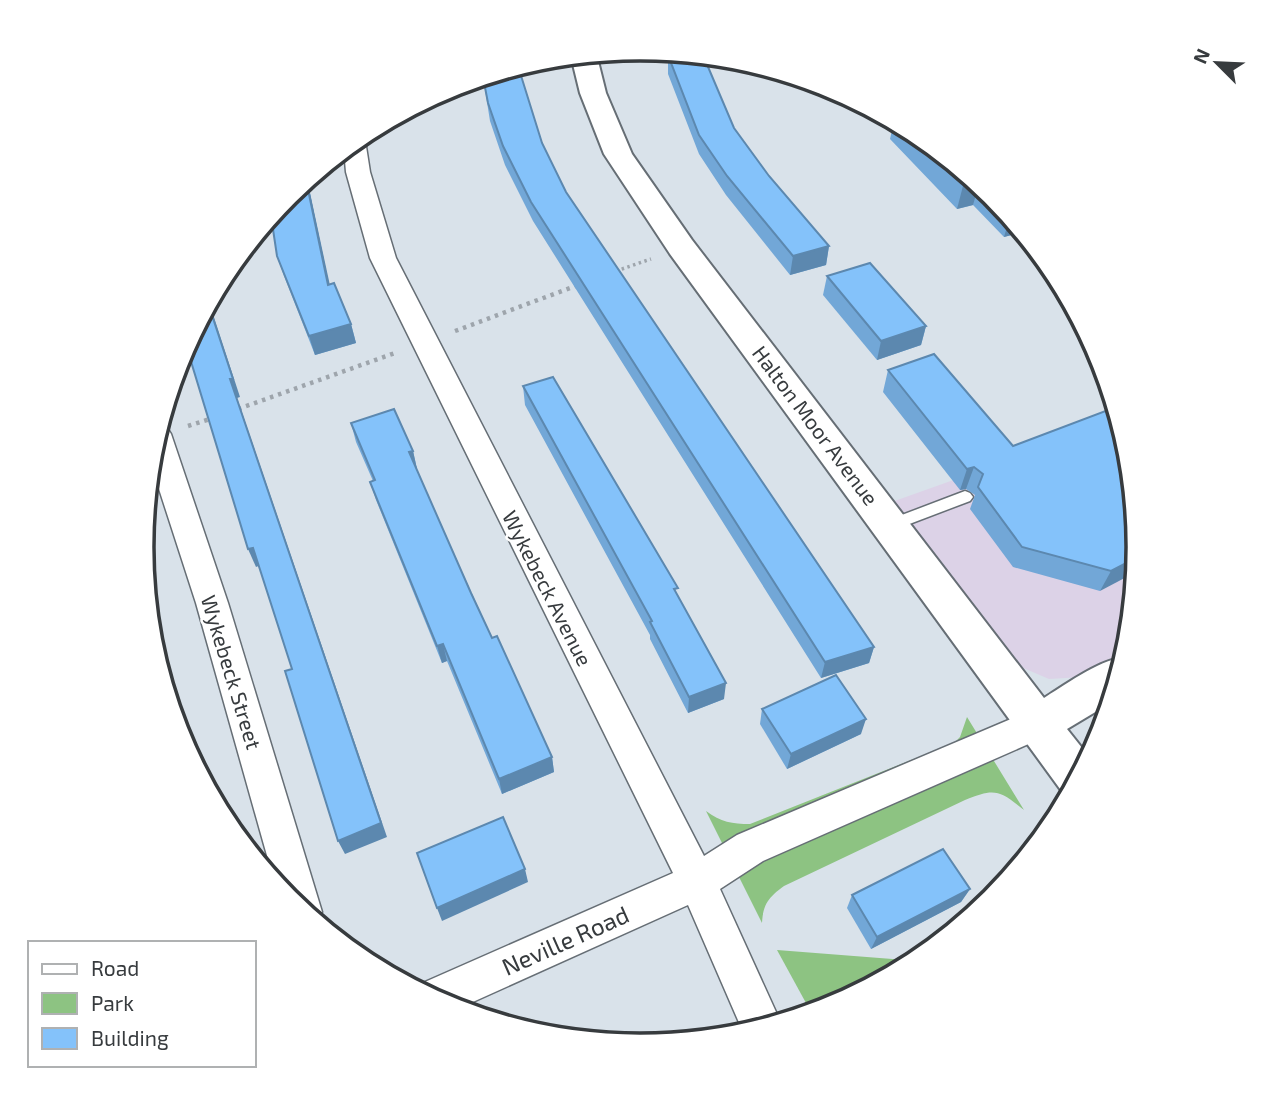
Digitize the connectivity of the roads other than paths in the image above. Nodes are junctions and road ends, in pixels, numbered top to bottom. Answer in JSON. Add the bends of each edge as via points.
{"nodes":[{"id":1,"x":586,"y":64,"type":"edge"},
{"id":2,"x":356,"y":153,"type":"edge"},
{"id":3,"x":163,"y":454,"type":"edge"},
{"id":4,"x":965,"y":497,"type":"dead end"},
{"id":5,"x":891,"y":525,"type":"junction"},
{"id":6,"x":1107,"y":683,"type":"edge"},
{"id":7,"x":1037,"y":724,"type":"junction"},
{"id":8,"x":1072,"y":770,"type":"edge"},
{"id":9,"x":697,"y":882,"type":"junction"},
{"id":10,"x":296,"y":891,"type":"edge"},
{"id":11,"x":445,"y":993,"type":"edge"},
{"id":12,"x":758,"y":1019,"type":"edge"}],
"edges":[{"from":1,"to":5,"type":"street","name":"Halton Moor Avenue","via":[[618,154],[681,247]]},
{"from":2,"to":9,"type":"street","name":"Wykebeck Avenue","via":[[383,258]]},
{"from":3,"to":10,"type":"street","name":"Wykebeck Street","via":[[212,603]]},
{"from":4,"to":5,"type":"lane"},
{"from":5,"to":7,"type":"street","name":"Halton Moor Avenue"},
{"from":6,"to":7,"type":"street"},
{"from":7,"to":8,"type":"street","name":"Halton Moor Avenue"},
{"from":7,"to":9,"type":"street","name":"Neville Road","via":[[750,848]]},
{"from":9,"to":11,"type":"street","name":"Neville Road"},
{"from":9,"to":12,"type":"street","name":"Wykebeck Avenue"}]}
